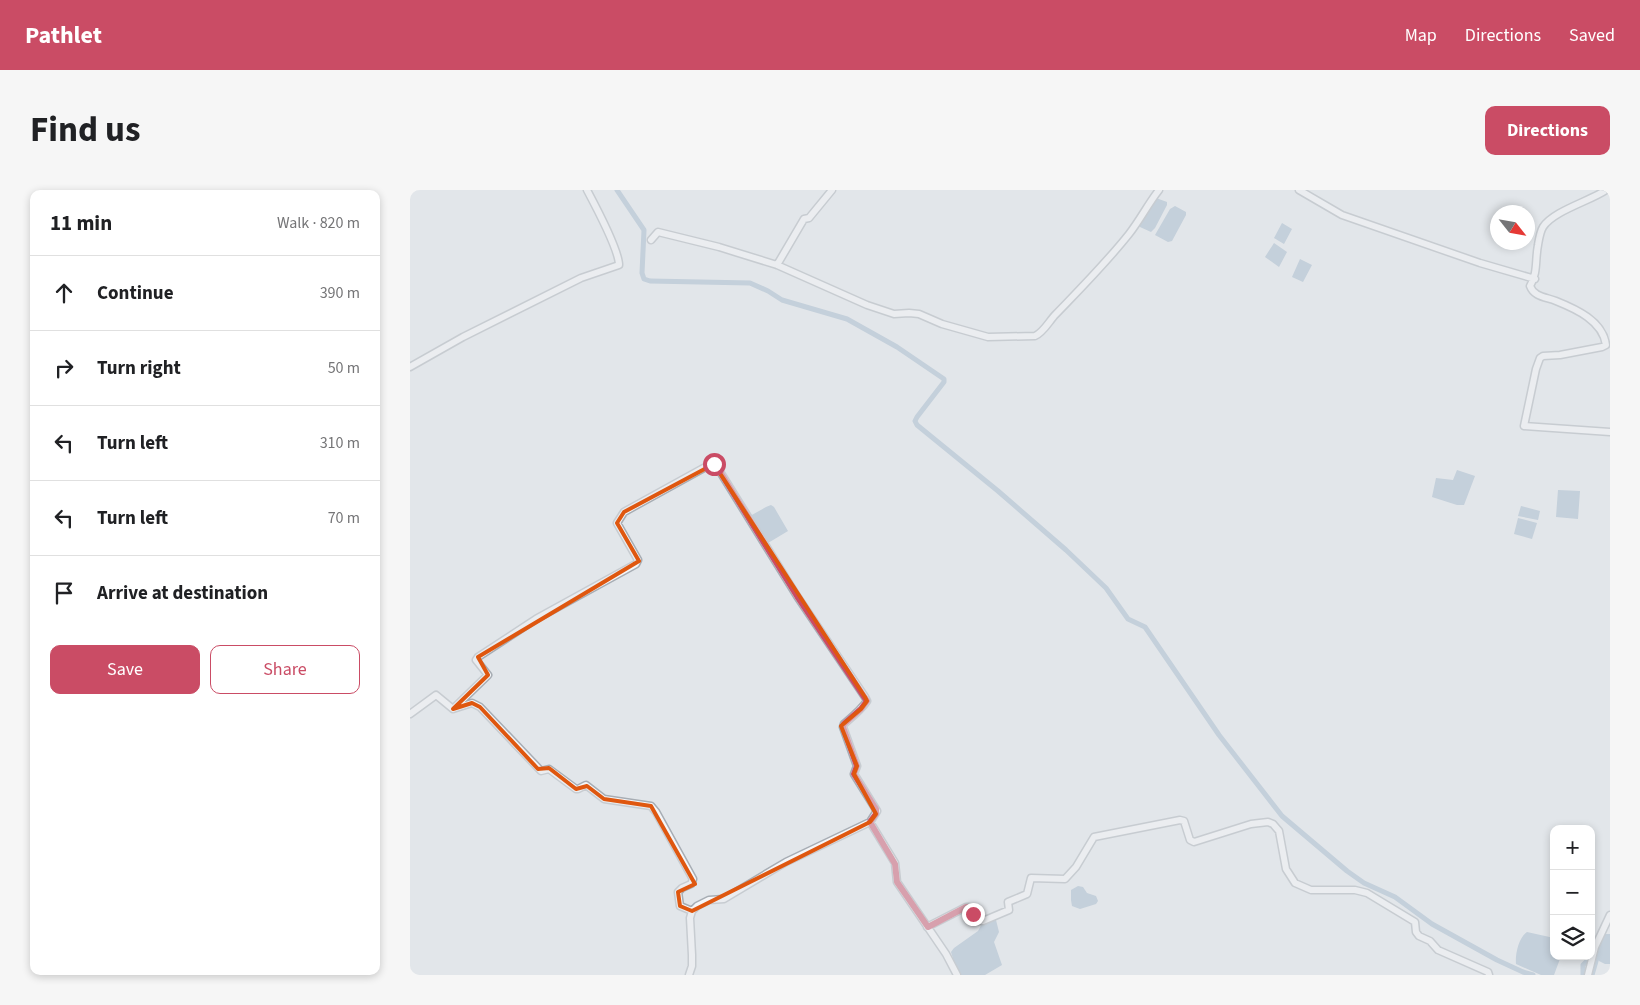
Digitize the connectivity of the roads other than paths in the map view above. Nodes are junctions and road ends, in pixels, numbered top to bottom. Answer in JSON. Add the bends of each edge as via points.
{"nodes":[{"id":1,"x":587,"y":190,"type":"edge"},
{"id":2,"x":832,"y":190,"type":"edge"},
{"id":3,"x":1159,"y":190,"type":"edge"},
{"id":4,"x":1299,"y":190,"type":"edge"},
{"id":5,"x":1606,"y":190,"type":"edge"},
{"id":6,"x":651,"y":240,"type":"dead end"},
{"id":7,"x":777,"y":265,"type":"junction"},
{"id":8,"x":1535,"y":279,"type":"junction"},
{"id":9,"x":410,"y":367,"type":"edge"},
{"id":10,"x":1610,"y":432,"type":"edge"},
{"id":11,"x":453,"y":709,"type":"junction"},
{"id":12,"x":410,"y":714,"type":"edge"},
{"id":13,"x":870,"y":822,"type":"junction"},
{"id":14,"x":692,"y":911,"type":"junction"},
{"id":15,"x":1610,"y":915,"type":"edge"},
{"id":16,"x":928,"y":927,"type":"junction"},
{"id":17,"x":689,"y":975,"type":"edge"},
{"id":18,"x":957,"y":975,"type":"edge"},
{"id":19,"x":1489,"y":975,"type":"edge"},
{"id":20,"x":1588,"y":975,"type":"edge"}],
"edges":[{"from":1,"to":9,"type":"street","via":[[619,266],[572,283]]},
{"from":2,"to":7,"type":"street","via":[[809,218],[804,219]]},
{"from":3,"to":7,"type":"street","via":[[1127,237],[1036,336],[988,337],[918,314],[894,314],[867,306]]},
{"from":4,"to":8,"type":"street","via":[[1342,215]]},
{"from":5,"to":8,"type":"street","via":[[1546,222],[1535,258]]},
{"from":6,"to":7,"type":"street","via":[[658,232]]},
{"from":8,"to":10,"type":"street","via":[[1530,286],[1536,295],[1586,316],[1598,326],[1606,345],[1540,358],[1524,426]]},
{"from":11,"to":12,"type":"street","via":[[436,695]]},
{"from":11,"to":13,"type":"street","via":[[488,675],[476,660],[478,657],[536,619],[636,564],[638,560],[617,523],[624,512],[714,464],[867,701],[843,727],[857,766],[854,774],[876,809]]},
{"from":11,"to":14,"type":"street","via":[[472,703],[480,707],[538,769],[552,770],[578,790],[584,785],[604,800],[651,806],[692,879],[691,884],[678,892],[680,906]]},
{"from":13,"to":14,"type":"street","via":[[786,862],[724,899],[709,900]]},
{"from":13,"to":16,"type":"street","via":[[895,864],[897,882]]},
{"from":14,"to":17,"type":"street","via":[[692,966]]},
{"from":15,"to":20,"type":"street","via":[[1595,947]]},
{"from":16,"to":18,"type":"street"},
{"from":16,"to":19,"type":"street","via":[[966,907],[978,921],[1009,910],[1008,902],[1027,894],[1031,878],[1065,879],[1094,837],[1180,820],[1184,821],[1190,840],[1194,842],[1251,824],[1268,822],[1280,831],[1286,869],[1295,884],[1312,890],[1367,893],[1415,922],[1419,936],[1438,950]]}]}
